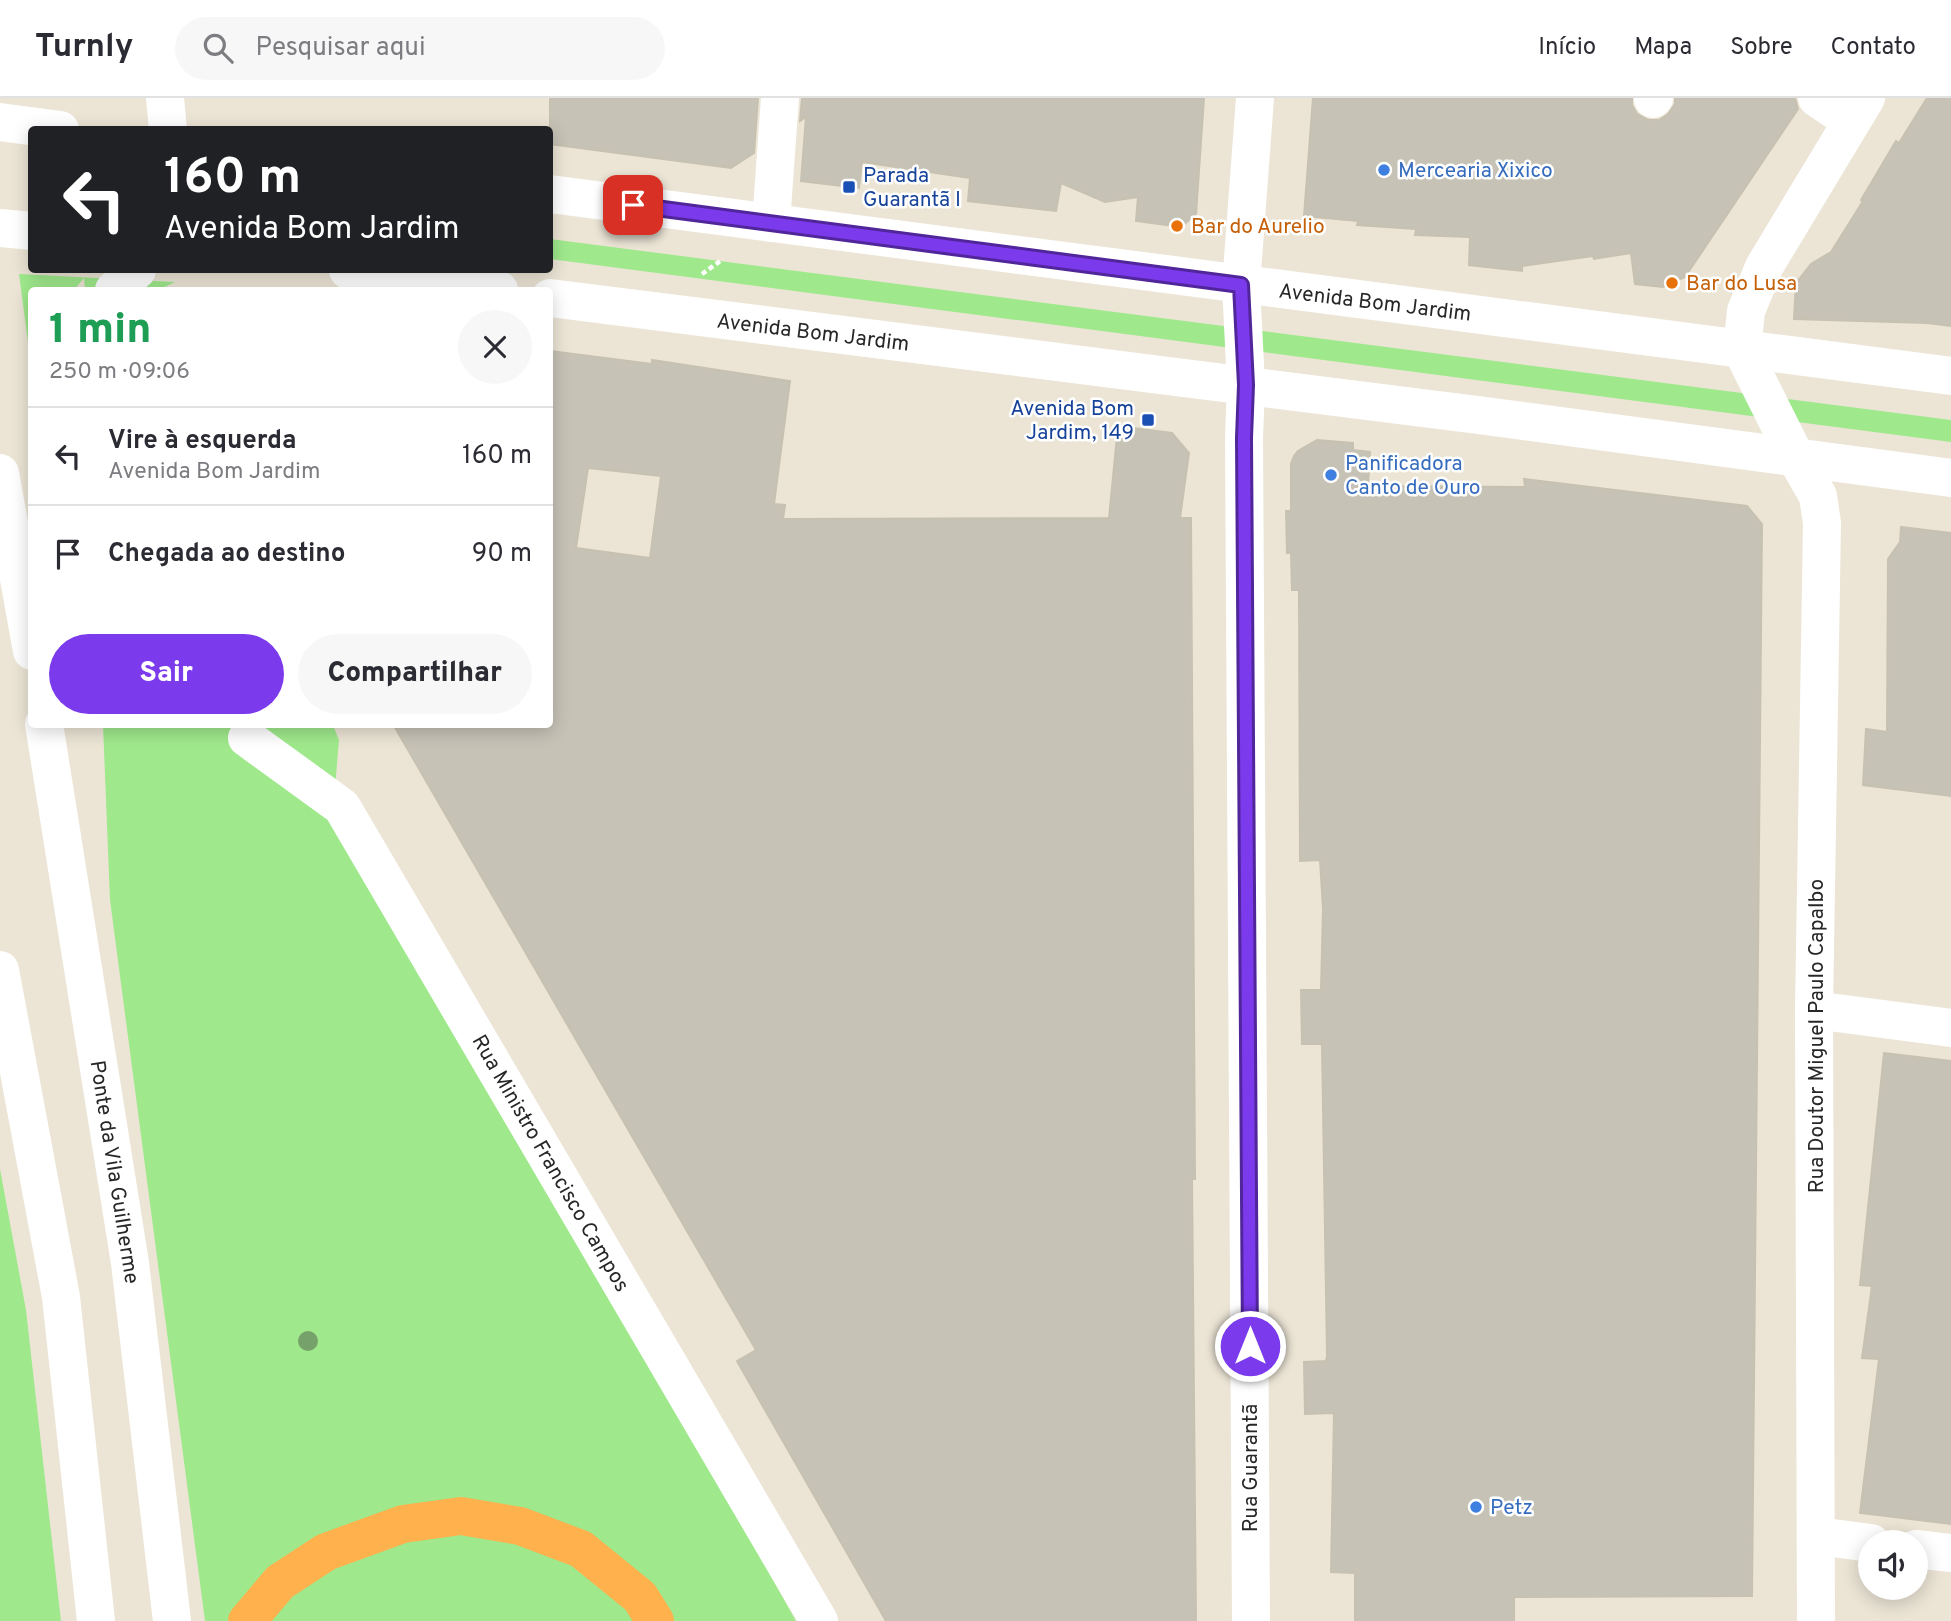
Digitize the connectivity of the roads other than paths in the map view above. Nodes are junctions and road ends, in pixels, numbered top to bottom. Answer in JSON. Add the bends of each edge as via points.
{"nodes":[{"id":1,"x":165,"y":98,"type":"edge"},
{"id":2,"x":780,"y":98,"type":"edge"},
{"id":3,"x":1255,"y":98,"type":"edge"},
{"id":4,"x":1817,"y":98,"type":"edge"},
{"id":5,"x":1859,"y":110,"type":"edge"},
{"id":6,"x":0,"y":122,"type":"edge"},
{"id":7,"x":30,"y":126,"type":"edge"},
{"id":8,"x":168,"y":126,"type":"edge"},
{"id":9,"x":553,"y":194,"type":"edge"},
{"id":10,"x":771,"y":223,"type":"junction"},
{"id":11,"x":0,"y":228,"type":"edge"},
{"id":12,"x":28,"y":231,"type":"edge"},
{"id":13,"x":133,"y":273,"type":"edge"},
{"id":14,"x":371,"y":273,"type":"edge"},
{"id":15,"x":1241,"y":285,"type":"junction"},
{"id":16,"x":117,"y":287,"type":"edge"},
{"id":17,"x":476,"y":287,"type":"edge"},
{"id":18,"x":553,"y":298,"type":"edge"},
{"id":19,"x":1742,"y":350,"type":"junction"},
{"id":20,"x":1951,"y":376,"type":"edge"},
{"id":21,"x":1246,"y":385,"type":"junction"},
{"id":22,"x":1796,"y":458,"type":"junction"},
{"id":23,"x":0,"y":473,"type":"edge"},
{"id":24,"x":1951,"y":478,"type":"edge"},
{"id":25,"x":28,"y":630,"type":"edge"},
{"id":26,"x":45,"y":728,"type":"edge"},
{"id":27,"x":69,"y":728,"type":"edge"},
{"id":28,"x":247,"y":738,"type":"dead end"},
{"id":29,"x":56,"y":791,"type":"junction"},
{"id":30,"x":0,"y":970,"type":"edge"},
{"id":31,"x":1814,"y":1010,"type":"junction"},
{"id":32,"x":1951,"y":1028,"type":"edge"},
{"id":33,"x":1817,"y":1536,"type":"junction"},
{"id":34,"x":1858,"y":1541,"type":"edge"},
{"id":35,"x":1928,"y":1550,"type":"edge"},
{"id":36,"x":1951,"y":1553,"type":"edge"},
{"id":37,"x":96,"y":1621,"type":"edge"},
{"id":38,"x":172,"y":1621,"type":"edge"},
{"id":39,"x":247,"y":1621,"type":"edge"},
{"id":40,"x":655,"y":1621,"type":"edge"},
{"id":41,"x":819,"y":1621,"type":"edge"},
{"id":42,"x":1251,"y":1621,"type":"edge"},
{"id":43,"x":1816,"y":1621,"type":"edge"}],
"edges":[{"from":1,"to":8,"type":"main road"},
{"from":2,"to":10,"type":"main road"},
{"from":3,"to":15,"type":"main road","name":"Rua Guarantã"},
{"from":4,"to":5,"type":"main road"},
{"from":5,"to":19,"type":"main road","via":[[1764,267],[1745,310]]},
{"from":6,"to":7,"type":"main road"},
{"from":9,"to":10,"type":"main road","name":"Avenida Bom Jardim"},
{"from":10,"to":15,"type":"main road","name":"Avenida Bom Jardim"},
{"from":11,"to":12,"type":"main road"},
{"from":13,"to":16,"type":"main road"},
{"from":14,"to":17,"type":"main road"},
{"from":15,"to":19,"type":"main road","name":"Avenida Bom Jardim"},
{"from":15,"to":21,"type":"main road","name":"Rua Guarantã"},
{"from":18,"to":21,"type":"main road","name":"Avenida Bom Jardim"},
{"from":19,"to":20,"type":"main road","name":"Avenida Bom Jardim"},
{"from":19,"to":22,"type":"main road","name":"Rua Doutor Miguel Paulo Capalbo"},
{"from":21,"to":22,"type":"main road","name":"Avenida Bom Jardim"},
{"from":21,"to":42,"type":"main road","name":"Rua Guarantã"},
{"from":22,"to":24,"type":"main road","name":"Avenida Bom Jardim"},
{"from":22,"to":31,"type":"main road","name":"Rua Doutor Miguel Paulo Capalbo","via":[[1818,496],[1822,523]]},
{"from":23,"to":25,"type":"main road"},
{"from":26,"to":29,"type":"main road","name":"Ponte da Vila Guilherme"},
{"from":27,"to":29,"type":"main road"},
{"from":28,"to":41,"type":"main road","name":"Rua Ministro Francisco Campos","via":[[342,807]]},
{"from":29,"to":38,"type":"main road","name":"Ponte da Vila Guilherme","via":[[130,1262]]},
{"from":30,"to":37,"type":"main road","via":[[61,1297]]},
{"from":31,"to":32,"type":"main road"},
{"from":31,"to":33,"type":"main road","name":"Rua Doutor Miguel Paulo Capalbo"},
{"from":33,"to":34,"type":"main road"},
{"from":33,"to":43,"type":"main road","name":"Rua Doutor Miguel Paulo Capalbo"},
{"from":35,"to":36,"type":"main road"},
{"from":39,"to":40,"type":"highway","via":[[280,1582],[327,1552],[403,1524],[461,1516],[520,1526],[581,1549],[640,1597]]}]}
